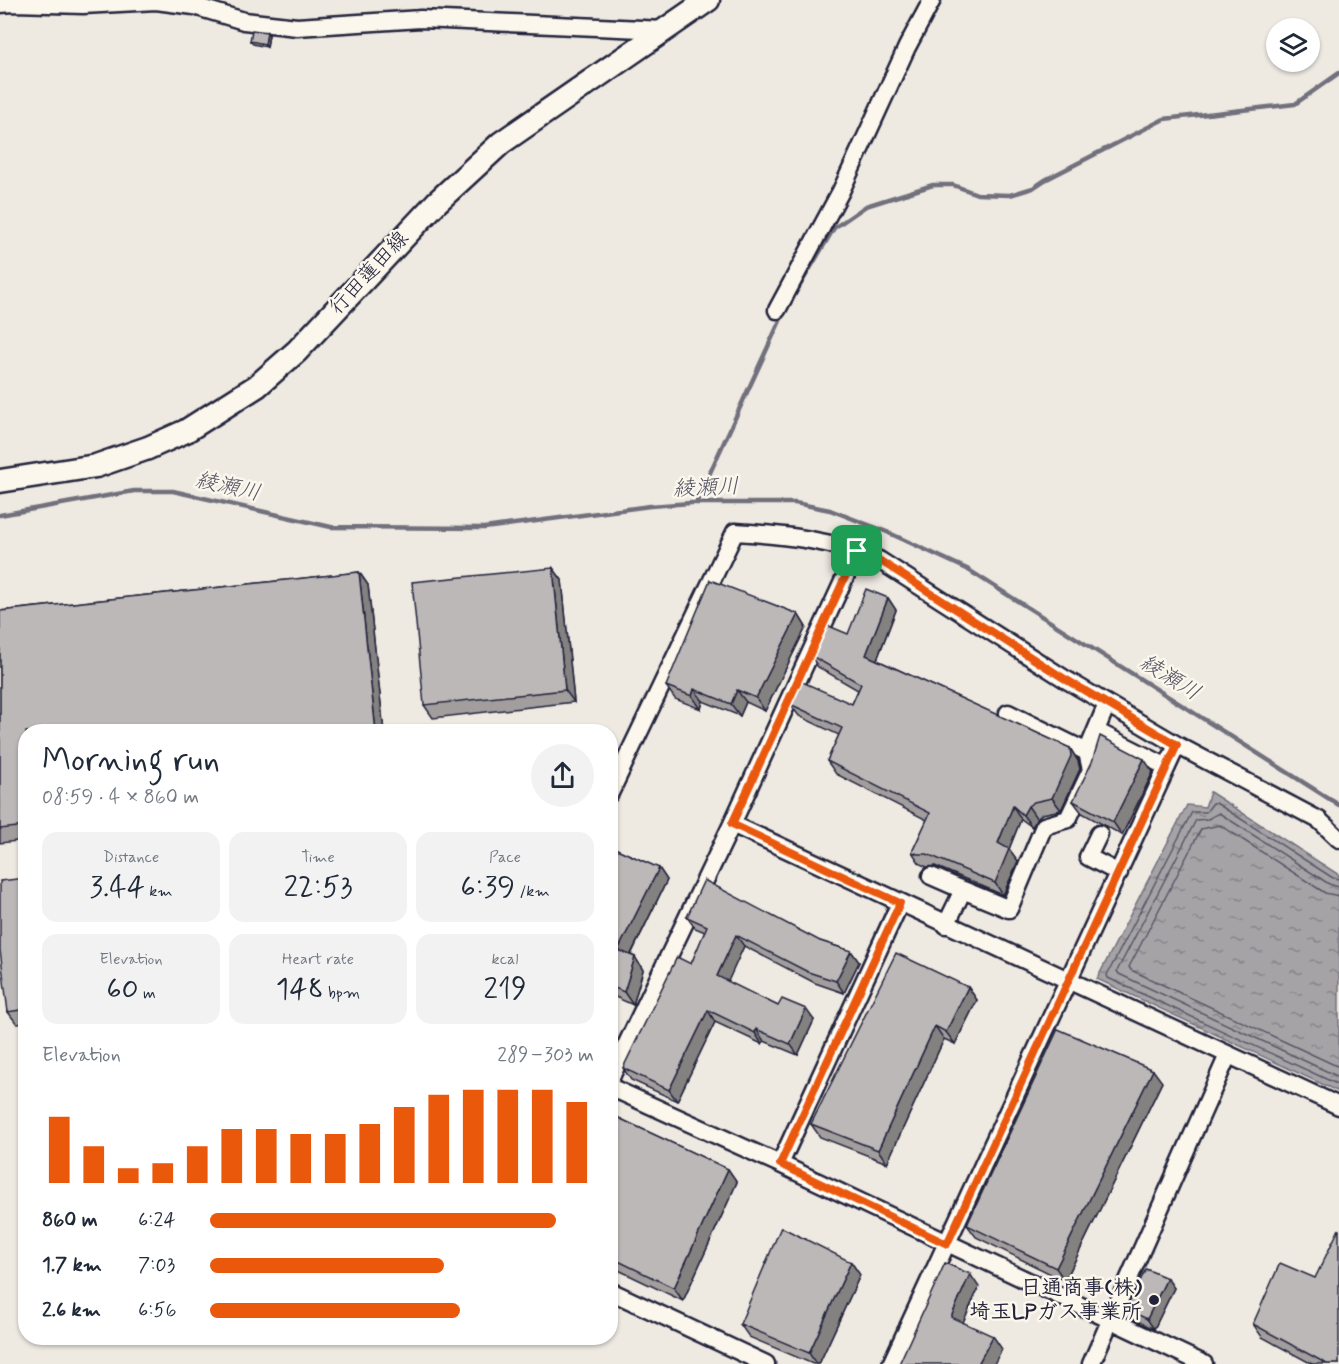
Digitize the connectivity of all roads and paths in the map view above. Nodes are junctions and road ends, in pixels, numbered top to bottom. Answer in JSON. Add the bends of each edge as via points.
{"nodes":[{"id":1,"x":708,"y":0,"type":"edge"},
{"id":2,"x":932,"y":0,"type":"edge"},
{"id":3,"x":0,"y":4,"type":"edge"},
{"id":4,"x":664,"y":30,"type":"junction"},
{"id":5,"x":777,"y":310,"type":"dead end"},
{"id":6,"x":0,"y":481,"type":"edge"},
{"id":7,"x":857,"y":551,"type":"junction"},
{"id":8,"x":1107,"y":704,"type":"junction"},
{"id":9,"x":1008,"y":713,"type":"dead end"},
{"id":10,"x":1096,"y":731,"type":"junction"},
{"id":11,"x":1177,"y":745,"type":"junction"},
{"id":12,"x":1088,"y":752,"type":"junction"},
{"id":13,"x":1167,"y":767,"type":"junction"},
{"id":14,"x":618,"y":776,"type":"edge"},
{"id":15,"x":732,"y":824,"type":"junction"},
{"id":16,"x":1099,"y":834,"type":"dead end"},
{"id":17,"x":1339,"y":839,"type":"edge"},
{"id":18,"x":1119,"y":873,"type":"junction"},
{"id":19,"x":931,"y":876,"type":"dead end"},
{"id":20,"x":963,"y":890,"type":"junction"},
{"id":21,"x":900,"y":903,"type":"junction"},
{"id":22,"x":946,"y":925,"type":"junction"},
{"id":23,"x":1069,"y":982,"type":"junction"},
{"id":24,"x":1228,"y":1055,"type":"junction"},
{"id":25,"x":618,"y":1061,"type":"edge"},
{"id":26,"x":618,"y":1091,"type":"edge"},
{"id":27,"x":1339,"y":1106,"type":"edge"},
{"id":28,"x":780,"y":1164,"type":"junction"},
{"id":29,"x":947,"y":1244,"type":"junction"},
{"id":30,"x":618,"y":1295,"type":"edge"},
{"id":31,"x":1110,"y":1320,"type":"junction"},
{"id":32,"x":766,"y":1364,"type":"edge"},
{"id":33,"x":891,"y":1364,"type":"edge"},
{"id":34,"x":1091,"y":1364,"type":"edge"},
{"id":35,"x":1204,"y":1364,"type":"edge"}],
"edges":[{"from":1,"to":4,"type":"main road","name":"行田蓮田線"},
{"from":2,"to":5,"type":"street","via":[[841,191]]},
{"from":3,"to":4,"type":"street","via":[[156,1],[194,6],[244,21],[297,27],[422,19]]},
{"from":4,"to":6,"type":"main road","name":"行田蓮田線","via":[[501,143],[437,201],[297,351],[258,386],[186,431],[148,448],[96,466]]},
{"from":7,"to":8,"type":"street","via":[[879,560]]},
{"from":7,"to":14,"type":"street","via":[[784,535],[735,532]]},
{"from":7,"to":15,"type":"street"},
{"from":8,"to":10,"type":"street"},
{"from":8,"to":11,"type":"street"},
{"from":9,"to":12,"type":"street"},
{"from":10,"to":12,"type":"street"},
{"from":10,"to":13,"type":"street"},
{"from":11,"to":13,"type":"street"},
{"from":11,"to":17,"type":"street","via":[[1319,820]]},
{"from":12,"to":20,"type":"street","via":[[1091,770],[1068,819],[1044,826],[1009,909]]},
{"from":13,"to":18,"type":"street"},
{"from":15,"to":21,"type":"street"},
{"from":15,"to":25,"type":"street"},
{"from":16,"to":18,"type":"street","via":[[1089,857]]},
{"from":18,"to":23,"type":"street"},
{"from":19,"to":20,"type":"street"},
{"from":20,"to":22,"type":"street"},
{"from":21,"to":22,"type":"street"},
{"from":21,"to":28,"type":"street"},
{"from":22,"to":23,"type":"street"},
{"from":23,"to":24,"type":"street"},
{"from":23,"to":29,"type":"street"},
{"from":24,"to":27,"type":"street"},
{"from":24,"to":31,"type":"street"},
{"from":26,"to":28,"type":"street"},
{"from":28,"to":29,"type":"street"},
{"from":29,"to":31,"type":"street"},
{"from":29,"to":33,"type":"street"},
{"from":30,"to":32,"type":"street"},
{"from":31,"to":34,"type":"street"},
{"from":31,"to":35,"type":"street"}]}
